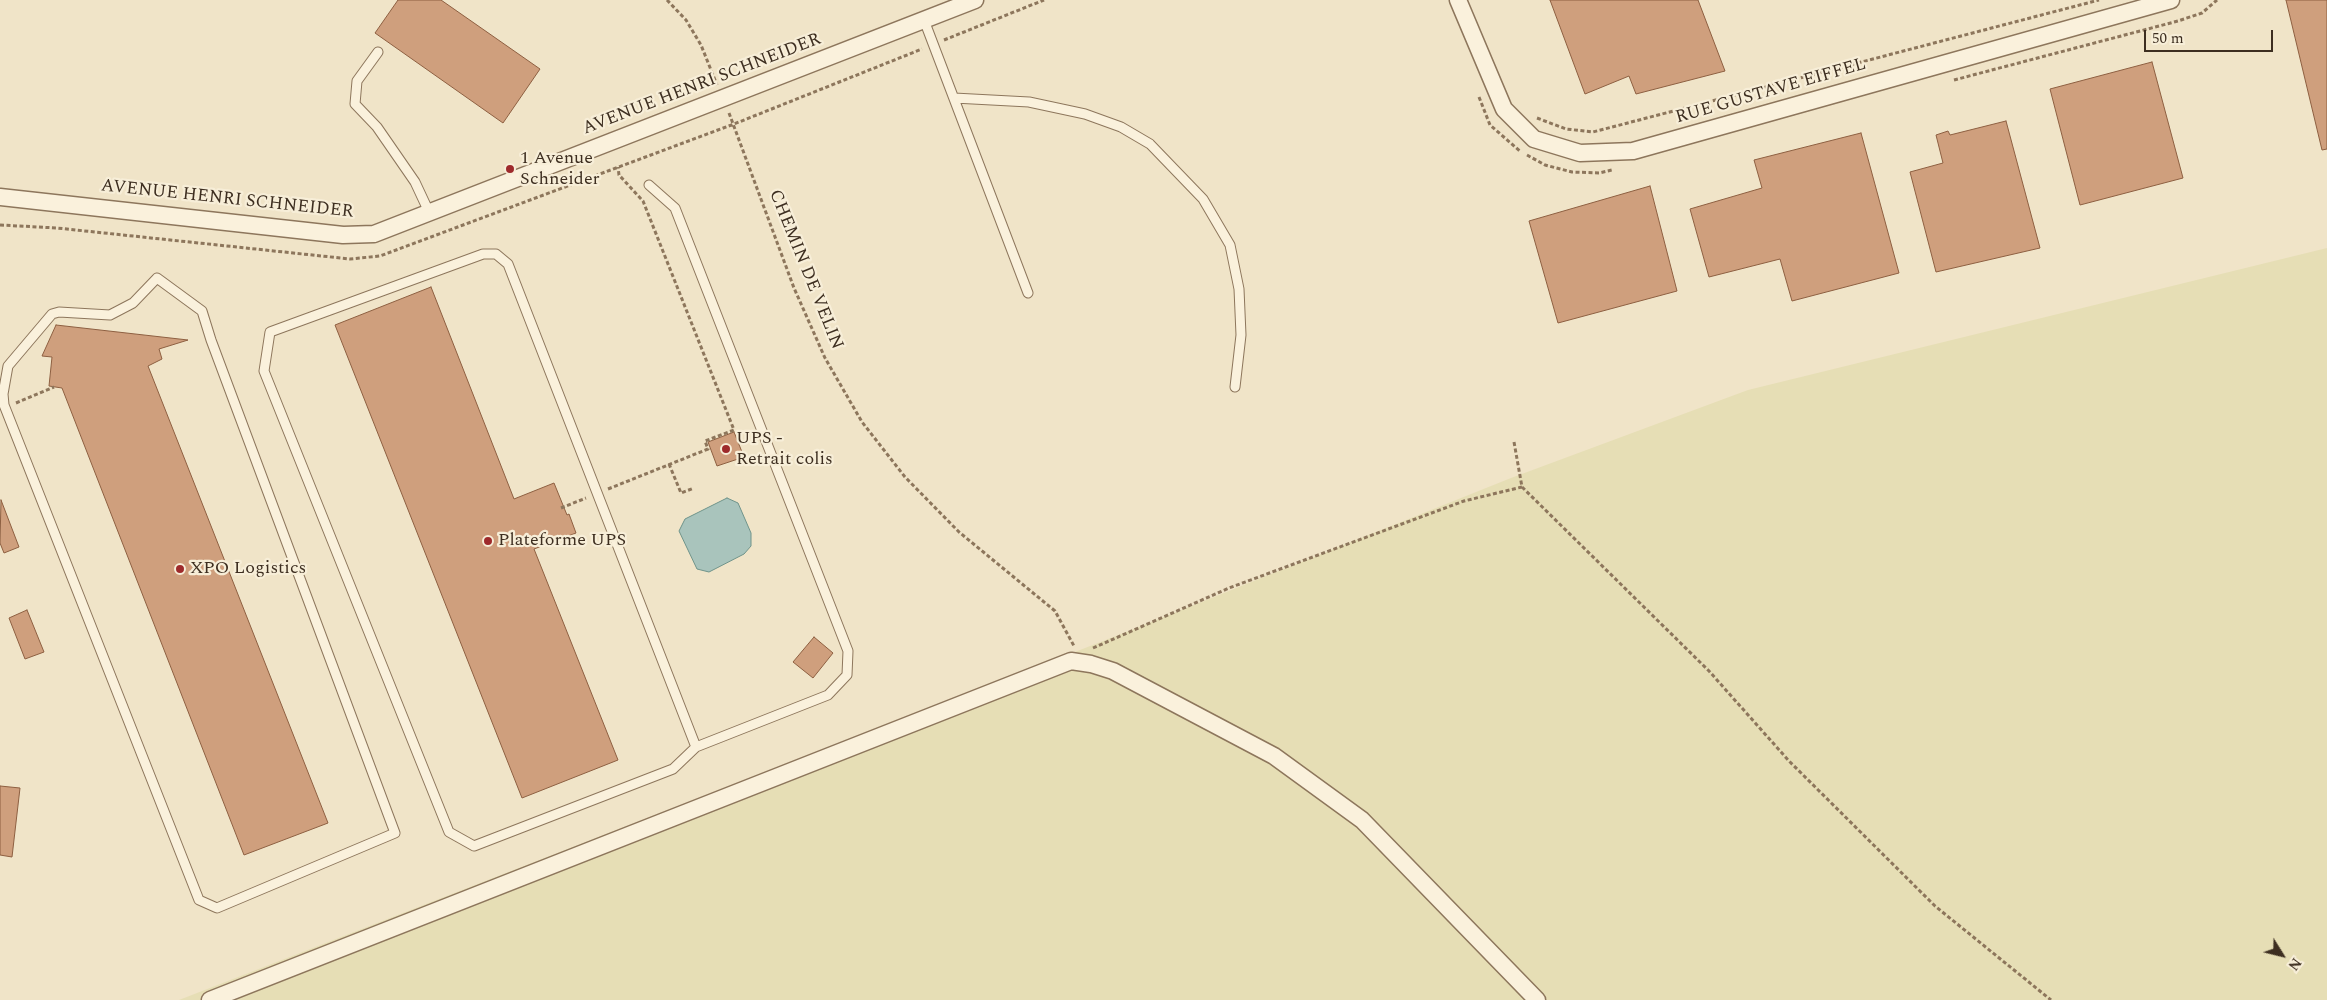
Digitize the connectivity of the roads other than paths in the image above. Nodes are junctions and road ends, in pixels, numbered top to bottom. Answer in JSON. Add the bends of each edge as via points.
{"nodes":[{"id":1,"x":976,"y":0,"type":"edge"},
{"id":2,"x":1458,"y":0,"type":"edge"},
{"id":3,"x":2171,"y":0,"type":"edge"},
{"id":4,"x":924,"y":20,"type":"junction"},
{"id":5,"x":378,"y":52,"type":"dead end"},
{"id":6,"x":954,"y":98,"type":"junction"},
{"id":7,"x":649,"y":185,"type":"dead end"},
{"id":8,"x":0,"y":197,"type":"edge"},
{"id":9,"x":429,"y":212,"type":"junction"},
{"id":10,"x":1028,"y":293,"type":"dead end"},
{"id":11,"x":1235,"y":387,"type":"dead end"},
{"id":12,"x":4,"y":405,"type":"joint"},
{"id":13,"x":696,"y":747,"type":"junction"},
{"id":14,"x":210,"y":1000,"type":"edge"},
{"id":15,"x":1537,"y":1000,"type":"edge"}],
"edges":[{"from":1,"to":4,"type":"street","name":"AVENUE HENRI SCHNEIDER"},
{"from":2,"to":3,"type":"street","name":"RUE GUSTAVE EIFFEL","via":[[1504,109],[1534,139],[1580,153],[1633,151]]},
{"from":4,"to":6,"type":"lane"},
{"from":4,"to":9,"type":"street","name":"AVENUE HENRI SCHNEIDER","via":[[719,92]]},
{"from":5,"to":9,"type":"lane","via":[[357,81],[355,104],[378,127],[416,182]]},
{"from":6,"to":10,"type":"lane"},
{"from":6,"to":11,"type":"lane","via":[[1029,102],[1085,114],[1122,127],[1150,144],[1203,199],[1230,245],[1239,289],[1241,335]]},
{"from":7,"to":13,"type":"lane","via":[[675,208],[848,651],[847,675],[828,695]]},
{"from":8,"to":9,"type":"street","name":"AVENUE HENRI SCHNEIDER","via":[[343,235],[374,234]]},
{"from":12,"to":12,"type":"lane","via":[[198,900],[217,908],[395,833],[210,340],[202,311],[157,278],[133,304],[110,315],[52,314],[8,366],[4,380]]},
{"from":13,"to":13,"type":"lane","via":[[508,264],[496,254],[483,254],[270,332],[264,370],[449,832],[474,846],[673,769]]},
{"from":14,"to":15,"type":"street","via":[[1075,658],[1113,671],[1274,756],[1362,820]]}]}
